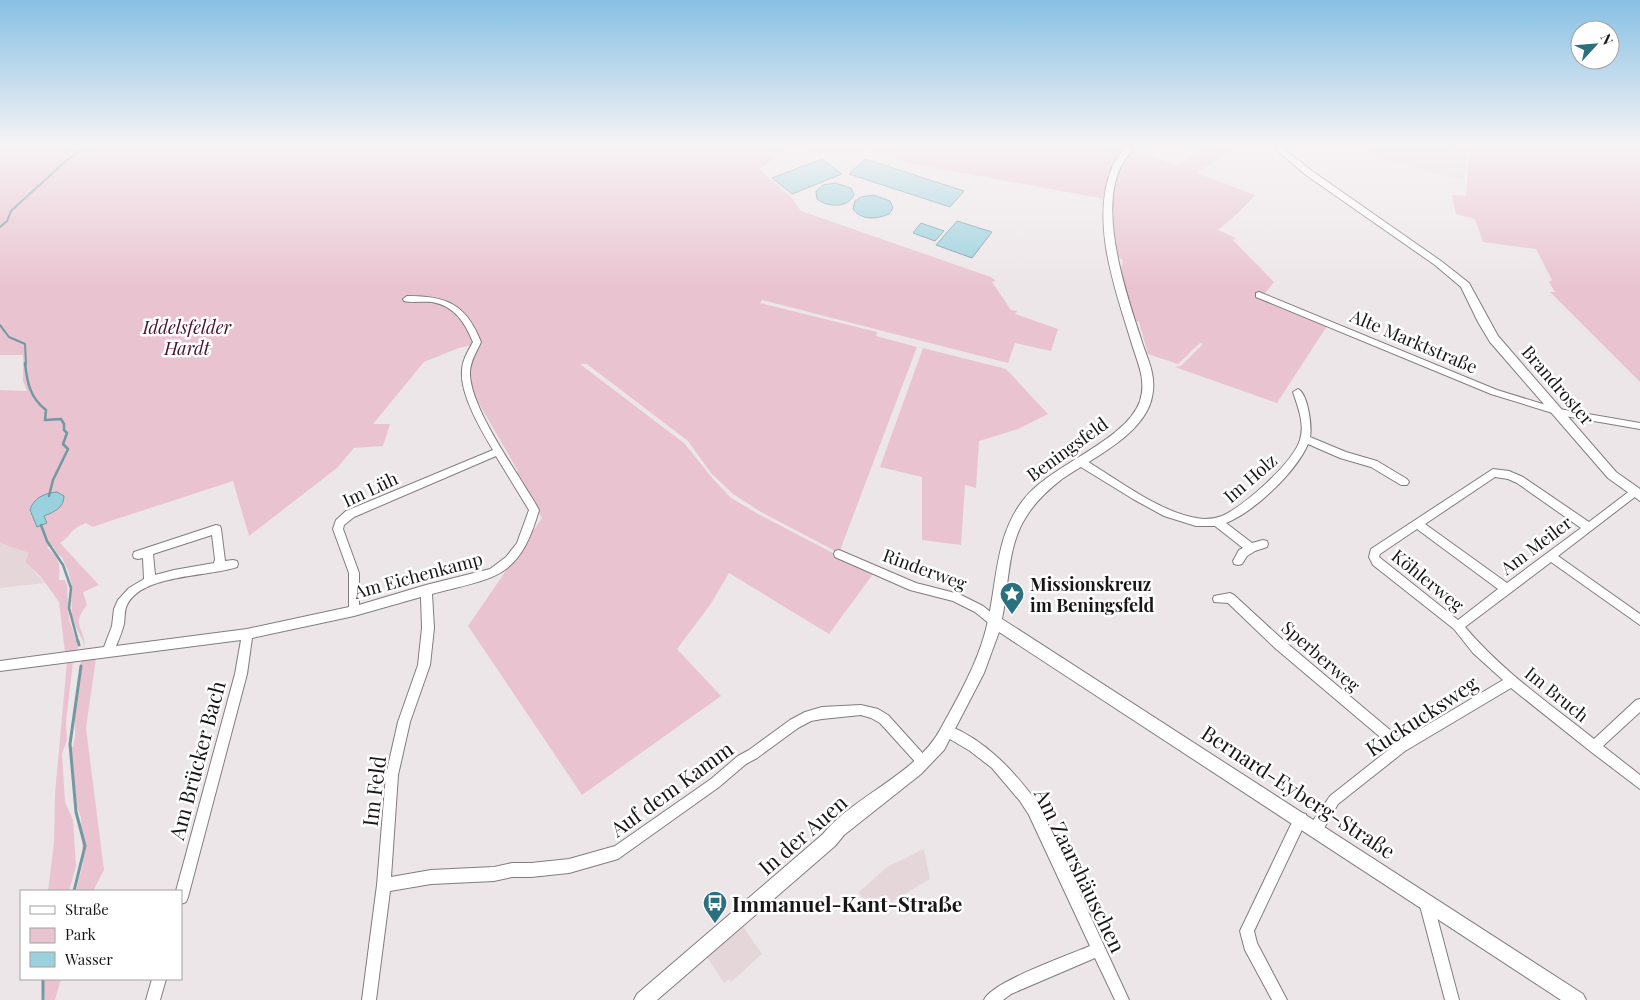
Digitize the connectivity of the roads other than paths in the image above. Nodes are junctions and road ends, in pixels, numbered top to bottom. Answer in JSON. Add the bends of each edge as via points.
{"nodes":[{"id":1,"x":1108,"y":194,"type":"edge"},
{"id":2,"x":1339,"y":194,"type":"edge"},
{"id":3,"x":1259,"y":295,"type":"dead end"},
{"id":4,"x":407,"y":299,"type":"dead end"},
{"id":5,"x":1298,"y":392,"type":"dead end"},
{"id":6,"x":1559,"y":412,"type":"junction"},
{"id":7,"x":1640,"y":426,"type":"edge"},
{"id":8,"x":1306,"y":440,"type":"junction"},
{"id":9,"x":499,"y":451,"type":"junction"},
{"id":10,"x":1079,"y":461,"type":"junction"},
{"id":11,"x":1404,"y":482,"type":"dead end"},
{"id":12,"x":1638,"y":494,"type":"edge"},
{"id":13,"x":1218,"y":522,"type":"junction"},
{"id":14,"x":1418,"y":524,"type":"junction"},
{"id":15,"x":1589,"y":528,"type":"junction"},
{"id":16,"x":1263,"y":544,"type":"dead end"},
{"id":17,"x":1252,"y":548,"type":"junction"},
{"id":18,"x":839,"y":554,"type":"dead end"},
{"id":19,"x":1551,"y":557,"type":"junction"},
{"id":20,"x":1238,"y":561,"type":"dead end"},
{"id":21,"x":233,"y":564,"type":"dead end"},
{"id":22,"x":218,"y":566,"type":"junction"},
{"id":23,"x":150,"y":582,"type":"junction"},
{"id":24,"x":426,"y":590,"type":"junction"},
{"id":25,"x":1506,"y":590,"type":"junction"},
{"id":26,"x":1218,"y":599,"type":"dead end"},
{"id":27,"x":354,"y":611,"type":"junction"},
{"id":28,"x":1640,"y":620,"type":"edge"},
{"id":29,"x":995,"y":622,"type":"junction"},
{"id":30,"x":1458,"y":626,"type":"junction"},
{"id":31,"x":247,"y":634,"type":"junction"},
{"id":32,"x":108,"y":652,"type":"junction"},
{"id":33,"x":0,"y":666,"type":"edge"},
{"id":34,"x":1512,"y":681,"type":"junction"},
{"id":35,"x":1640,"y":704,"type":"edge"},
{"id":36,"x":947,"y":731,"type":"junction"},
{"id":37,"x":1401,"y":747,"type":"junction"},
{"id":38,"x":1594,"y":747,"type":"junction"},
{"id":39,"x":922,"y":761,"type":"junction"},
{"id":40,"x":1640,"y":783,"type":"edge"},
{"id":41,"x":1301,"y":819,"type":"junction"},
{"id":42,"x":1314,"y":830,"type":"junction"},
{"id":43,"x":384,"y":885,"type":"junction"},
{"id":44,"x":182,"y":892,"type":"edge"},
{"id":45,"x":1426,"y":902,"type":"junction"},
{"id":46,"x":1097,"y":950,"type":"junction"},
{"id":47,"x":159,"y":980,"type":"edge"},
{"id":48,"x":153,"y":1000,"type":"edge"},
{"id":49,"x":369,"y":1000,"type":"edge"},
{"id":50,"x":643,"y":1000,"type":"edge"},
{"id":51,"x":991,"y":1000,"type":"edge"},
{"id":52,"x":1122,"y":1000,"type":"edge"},
{"id":53,"x":1280,"y":1000,"type":"edge"},
{"id":54,"x":1452,"y":1000,"type":"edge"},
{"id":55,"x":1577,"y":1000,"type":"edge"}],
"edges":[{"from":1,"to":10,"type":"street","name":"Beningsfeld","via":[[1116,272],[1149,378],[1145,404],[1135,420]]},
{"from":2,"to":6,"type":"street","name":"Brandroster","via":[[1438,263],[1465,286],[1494,339]]},
{"from":3,"to":6,"type":"street","name":"Alte Marktstraße","via":[[1494,392]]},
{"from":4,"to":9,"type":"street","name":"Am Eichenkamp","via":[[449,303],[472,326],[477,342],[466,374],[479,414]]},
{"from":5,"to":8,"type":"street","name":"Im Holz","via":[[1306,417]]},
{"from":6,"to":7,"type":"street","name":"Alte Marktstraße"},
{"from":6,"to":12,"type":"street","name":"Brandroster","via":[[1612,475]]},
{"from":8,"to":11,"type":"street","via":[[1374,464]]},
{"from":8,"to":13,"type":"street","name":"Im Holz","via":[[1294,462],[1280,476],[1238,512]]},
{"from":9,"to":24,"type":"street","name":"Am Eichenkamp","via":[[534,510],[526,540],[509,563],[493,573]]},
{"from":9,"to":27,"type":"street","name":"Im Lüh","via":[[350,514],[340,523],[338,529],[354,573]]},
{"from":10,"to":13,"type":"street","name":"Im Holz","via":[[1159,508],[1188,521]]},
{"from":10,"to":29,"type":"street","name":"Beningsfeld","via":[[1041,488],[1017,518],[1006,546]]},
{"from":12,"to":15,"type":"street","name":"Am Meiler"},
{"from":13,"to":17,"type":"street"},
{"from":14,"to":15,"type":"street","name":"Köhlerweg","via":[[1488,474],[1500,473],[1520,480]]},
{"from":14,"to":25,"type":"street"},
{"from":14,"to":30,"type":"street","name":"Köhlerweg","via":[[1375,552],[1374,556],[1377,562]]},
{"from":15,"to":19,"type":"street","name":"Am Meiler"},
{"from":16,"to":17,"type":"street"},
{"from":17,"to":20,"type":"street"},
{"from":18,"to":29,"type":"street","name":"Rinderweg","via":[[914,587],[955,597],[979,609]]},
{"from":19,"to":25,"type":"street","name":"Am Meiler"},
{"from":19,"to":28,"type":"street"},
{"from":21,"to":22,"type":"street"},
{"from":22,"to":23,"type":"street"},
{"from":22,"to":23,"type":"street","via":[[216,529],[143,554]]},
{"from":23,"to":32,"type":"street","via":[[124,599]]},
{"from":24,"to":27,"type":"street","name":"Am Eichenkamp"},
{"from":24,"to":43,"type":"street","name":"Im Feld","via":[[428,628],[424,665],[404,722],[392,775]]},
{"from":25,"to":30,"type":"street","name":"Am Meiler"},
{"from":26,"to":37,"type":"street","name":"Sperberweg","via":[[1230,598]]},
{"from":27,"to":31,"type":"street","name":"Am Eichenkamp"},
{"from":29,"to":36,"type":"street","name":"Beningsfeld","via":[[973,679]]},
{"from":29,"to":41,"type":"street","name":"Bernard-Eyberg-Straße"},
{"from":30,"to":34,"type":"street","name":"Im Bruch","via":[[1477,649]]},
{"from":31,"to":32,"type":"street","name":"Am Eichenkamp"},
{"from":31,"to":44,"type":"street","name":"Am Brücker Bach","via":[[241,674]]},
{"from":32,"to":33,"type":"street","name":"Am Eichenkamp"},
{"from":34,"to":37,"type":"street","name":"Kuckucksweg"},
{"from":34,"to":38,"type":"street","name":"Im Bruch"},
{"from":35,"to":38,"type":"street"},
{"from":36,"to":39,"type":"street","name":"Beningsfeld","via":[[940,744]]},
{"from":36,"to":46,"type":"street","name":"Am Zaarshäuschen","via":[[976,747],[999,766],[1034,810]]},
{"from":37,"to":42,"type":"street","name":"Kuckucksweg","via":[[1334,800]]},
{"from":38,"to":40,"type":"street","name":"Im Bruch"},
{"from":39,"to":43,"type":"street","name":"Auf dem Kamm","via":[[884,719],[874,713],[861,710],[822,712],[794,724],[618,852],[569,866],[431,877]]},
{"from":39,"to":50,"type":"street","name":"In der Auen"},
{"from":41,"to":42,"type":"street","name":"Bernard-Eyberg-Straße"},
{"from":41,"to":53,"type":"street","via":[[1247,932],[1250,945]]},
{"from":42,"to":45,"type":"street","name":"Bernard-Eyberg-Straße"},
{"from":43,"to":49,"type":"street","name":"Im Feld"},
{"from":45,"to":54,"type":"street"},
{"from":45,"to":55,"type":"street","name":"Bernard-Eyberg-Straße"},
{"from":46,"to":51,"type":"street","via":[[1006,989]]},
{"from":46,"to":52,"type":"street","name":"Am Zaarshäuschen"},
{"from":47,"to":48,"type":"street"}]}
